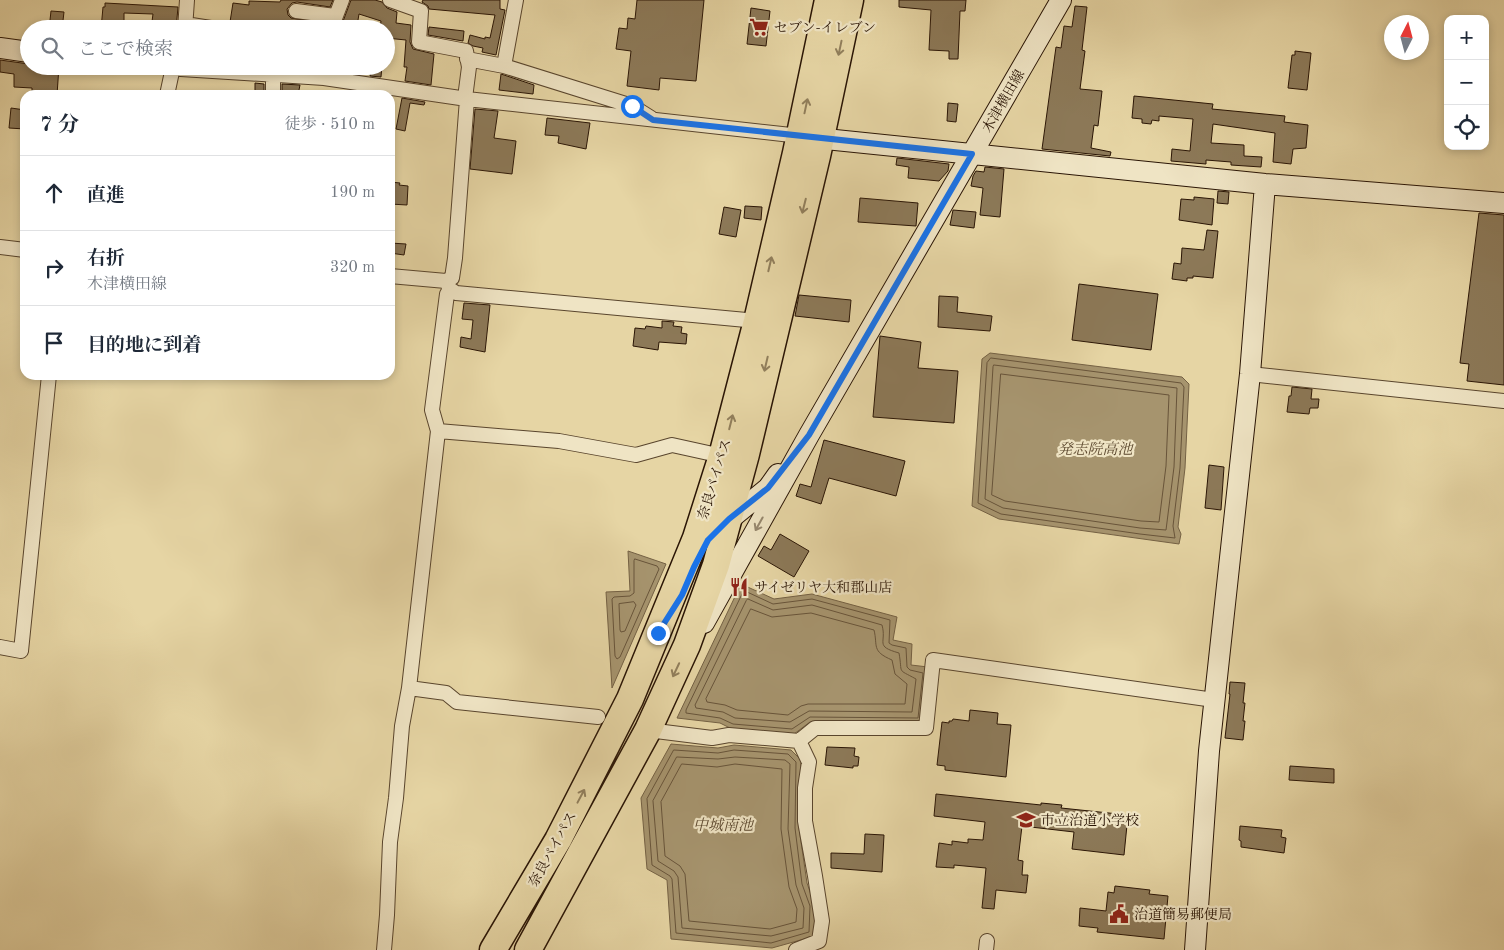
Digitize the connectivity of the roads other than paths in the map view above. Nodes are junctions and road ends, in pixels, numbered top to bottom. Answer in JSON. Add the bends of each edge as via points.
{"nodes":[{"id":1,"x":187,"y":0,"type":"edge"},
{"id":2,"x":342,"y":0,"type":"edge"},
{"id":3,"x":390,"y":0,"type":"edge"},
{"id":4,"x":516,"y":0,"type":"edge"},
{"id":5,"x":828,"y":0,"type":"edge"},
{"id":6,"x":850,"y":0,"type":"edge"},
{"id":7,"x":1061,"y":0,"type":"edge"},
{"id":8,"x":296,"y":11,"type":"dead end"},
{"id":9,"x":185,"y":20,"type":"edge"},
{"id":10,"x":326,"y":20,"type":"edge"},
{"id":11,"x":334,"y":20,"type":"edge"},
{"id":12,"x":0,"y":48,"type":"edge"},
{"id":13,"x":20,"y":51,"type":"edge"},
{"id":14,"x":467,"y":59,"type":"junction"},
{"id":15,"x":504,"y":66,"type":"junction"},
{"id":16,"x":172,"y":75,"type":"edge"},
{"id":17,"x":273,"y":75,"type":"edge"},
{"id":18,"x":330,"y":75,"type":"edge"},
{"id":19,"x":355,"y":89,"type":"edge"},
{"id":20,"x":168,"y":90,"type":"edge"},
{"id":21,"x":273,"y":90,"type":"edge"},
{"id":22,"x":395,"y":93,"type":"edge"},
{"id":23,"x":466,"y":99,"type":"junction"},
{"id":24,"x":653,"y":120,"type":"junction"},
{"id":25,"x":810,"y":137,"type":"junction"},
{"id":26,"x":972,"y":154,"type":"junction"},
{"id":27,"x":1265,"y":184,"type":"junction"},
{"id":28,"x":1504,"y":203,"type":"edge"},
{"id":29,"x":0,"y":248,"type":"edge"},
{"id":30,"x":20,"y":250,"type":"edge"},
{"id":31,"x":395,"y":277,"type":"edge"},
{"id":32,"x":448,"y":285,"type":"junction"},
{"id":33,"x":757,"y":321,"type":"junction"},
{"id":34,"x":1250,"y":374,"type":"junction"},
{"id":35,"x":49,"y":380,"type":"edge"},
{"id":36,"x":1504,"y":401,"type":"edge"},
{"id":37,"x":438,"y":431,"type":"junction"},
{"id":38,"x":809,"y":435,"type":"junction"},
{"id":39,"x":722,"y":456,"type":"junction"},
{"id":40,"x":729,"y":519,"type":"junction"},
{"id":41,"x":658,"y":633,"type":"junction"},
{"id":42,"x":687,"y":645,"type":"junction"},
{"id":43,"x":0,"y":647,"type":"edge"},
{"id":44,"x":409,"y":688,"type":"junction"},
{"id":45,"x":1214,"y":700,"type":"junction"},
{"id":46,"x":598,"y":717,"type":"dead end"},
{"id":47,"x":660,"y":728,"type":"junction"},
{"id":48,"x":729,"y":735,"type":"junction"},
{"id":49,"x":799,"y":741,"type":"junction"},
{"id":50,"x":384,"y":950,"type":"edge"},
{"id":51,"x":493,"y":950,"type":"edge"},
{"id":52,"x":528,"y":950,"type":"edge"},
{"id":53,"x":796,"y":950,"type":"edge"},
{"id":54,"x":1195,"y":950,"type":"edge"}],
"edges":[{"from":1,"to":9,"type":"street"},
{"from":2,"to":11,"type":"street"},
{"from":3,"to":14,"type":"street","via":[[421,11],[419,42],[466,51]]},
{"from":4,"to":15,"type":"street"},
{"from":25,"to":5,"type":"highway","name":"奈良バイパス","one_way":true},
{"from":6,"to":25,"type":"highway","name":"奈良バイパス","one_way":true},
{"from":7,"to":26,"type":"street","name":"木津横田線"},
{"from":8,"to":10,"type":"street"},
{"from":12,"to":13,"type":"street"},
{"from":14,"to":15,"type":"street"},
{"from":14,"to":23,"type":"street"},
{"from":15,"to":24,"type":"street","via":[[632,106]]},
{"from":16,"to":20,"type":"street"},
{"from":17,"to":21,"type":"street"},
{"from":18,"to":19,"type":"street"},
{"from":22,"to":23,"type":"street"},
{"from":23,"to":24,"type":"street"},
{"from":23,"to":32,"type":"street","via":[[455,258]]},
{"from":24,"to":25,"type":"street"},
{"from":25,"to":26,"type":"street"},
{"from":33,"to":25,"type":"highway","name":"奈良バイパス","one_way":true},
{"from":25,"to":40,"type":"highway","name":"奈良バイパス","one_way":true},
{"from":26,"to":27,"type":"street"},
{"from":26,"to":38,"type":"street","name":"木津横田線"},
{"from":27,"to":28,"type":"street"},
{"from":27,"to":34,"type":"street"},
{"from":29,"to":30,"type":"street"},
{"from":31,"to":32,"type":"street"},
{"from":32,"to":33,"type":"street","via":[[456,293]]},
{"from":32,"to":37,"type":"street","via":[[432,410]]},
{"from":39,"to":33,"type":"highway","name":"奈良バイパス","one_way":true},
{"from":34,"to":36,"type":"street"},
{"from":34,"to":45,"type":"street"},
{"from":35,"to":43,"type":"street","via":[[21,651]]},
{"from":37,"to":39,"type":"street","via":[[559,441],[636,455],[672,445]]},
{"from":37,"to":44,"type":"street"},
{"from":38,"to":40,"type":"street","name":"木津横田線","via":[[768,488]]},
{"from":38,"to":42,"type":"street","name":"木津横田線","one_way":true,"via":[[698,635]]},
{"from":39,"to":41,"type":"highway","name":"奈良バイパス","via":[[696,538]]},
{"from":40,"to":41,"type":"street","name":"木津横田線","via":[[708,540],[682,595]]},
{"from":40,"to":42,"type":"highway","name":"奈良バイパス"},
{"from":51,"to":41,"type":"highway","name":"奈良バイパス","one_way":true,"via":[[600,761]]},
{"from":42,"to":47,"type":"highway","name":"奈良バイパス","one_way":true},
{"from":44,"to":46,"type":"street","via":[[446,693],[457,702]]},
{"from":44,"to":50,"type":"street","via":[[390,842]]},
{"from":45,"to":49,"type":"street","via":[[933,660],[926,728],[815,728]]},
{"from":45,"to":54,"type":"street"},
{"from":47,"to":48,"type":"street"},
{"from":47,"to":48,"type":"street","via":[[712,738]]},
{"from":47,"to":52,"type":"highway","name":"奈良バイパス"},
{"from":48,"to":49,"type":"street"},
{"from":49,"to":53,"type":"street","via":[[809,762],[804,821],[822,922],[819,941]]}]}
